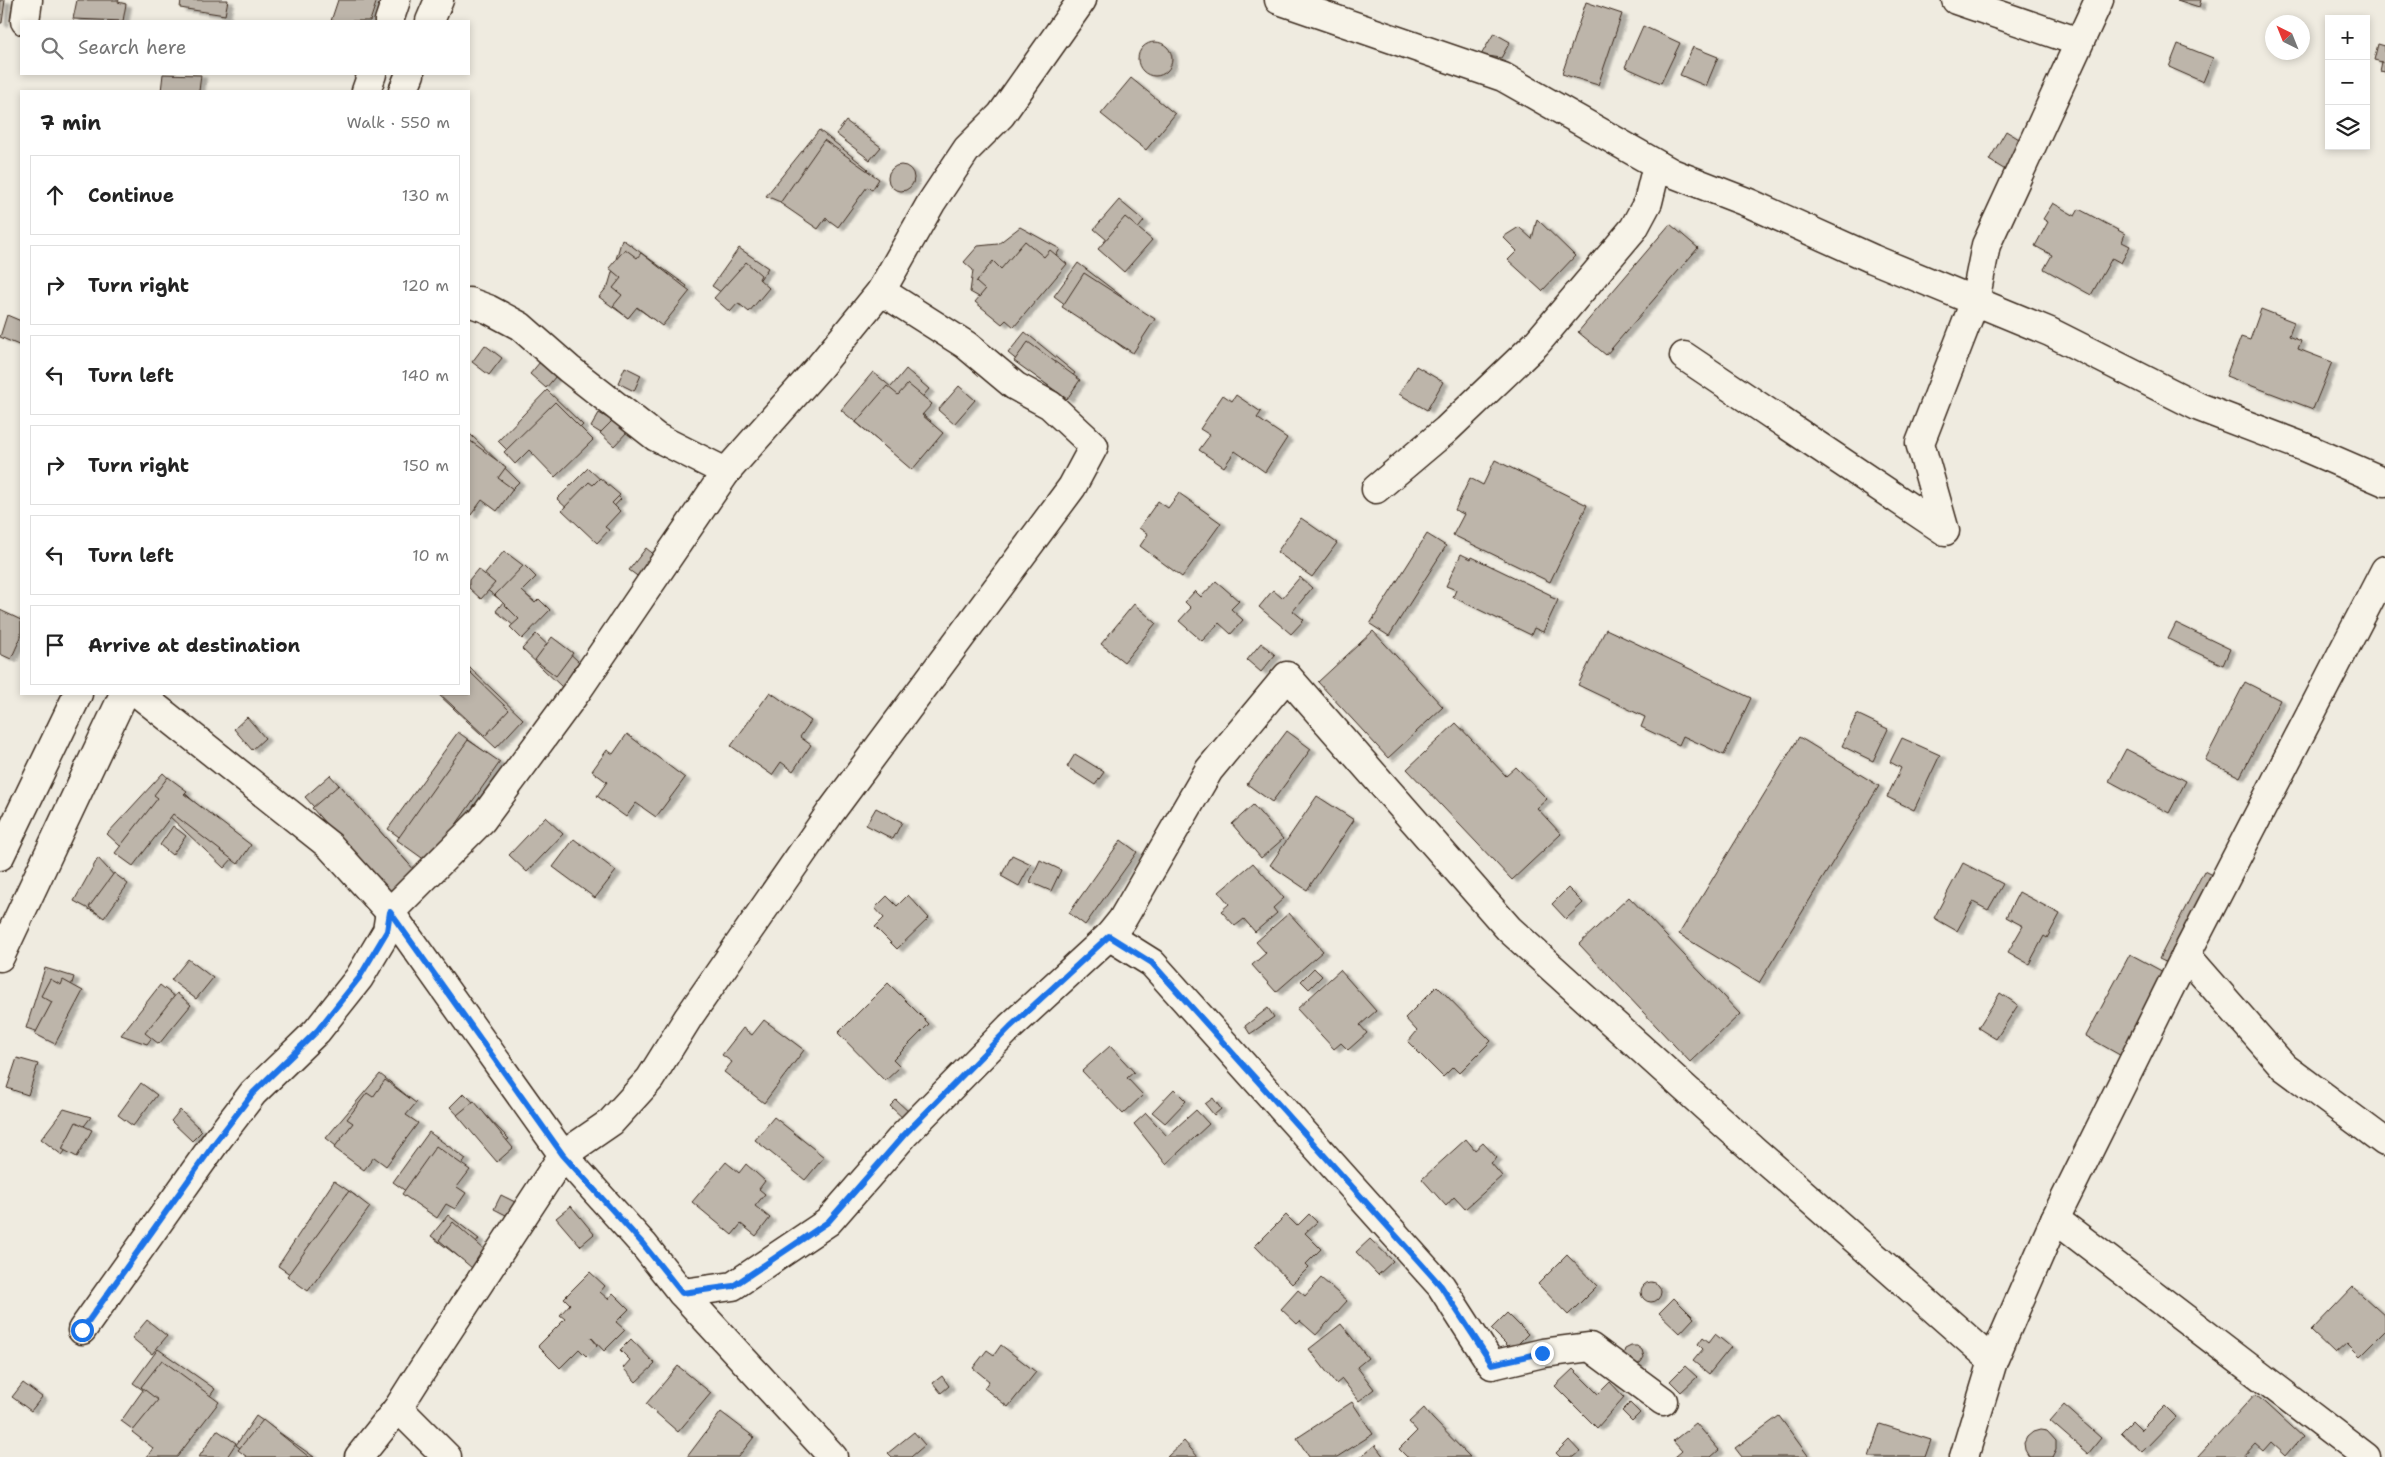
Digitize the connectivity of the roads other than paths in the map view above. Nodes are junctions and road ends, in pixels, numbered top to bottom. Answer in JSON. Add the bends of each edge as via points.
{"nodes":[{"id":1,"x":28,"y":0,"type":"edge"},
{"id":2,"x":396,"y":0,"type":"edge"},
{"id":3,"x":439,"y":0,"type":"edge"},
{"id":4,"x":1082,"y":0,"type":"edge"},
{"id":5,"x":1279,"y":0,"type":"edge"},
{"id":6,"x":1956,"y":0,"type":"edge"},
{"id":7,"x":2099,"y":0,"type":"edge"},
{"id":8,"x":25,"y":20,"type":"edge"},
{"id":9,"x":389,"y":20,"type":"edge"},
{"id":10,"x":430,"y":20,"type":"edge"},
{"id":11,"x":2080,"y":42,"type":"junction"},
{"id":12,"x":372,"y":75,"type":"edge"},
{"id":13,"x":410,"y":75,"type":"edge"},
{"id":14,"x":366,"y":90,"type":"edge"},
{"id":15,"x":403,"y":90,"type":"edge"},
{"id":16,"x":1657,"y":165,"type":"junction"},
{"id":17,"x":881,"y":291,"type":"junction"},
{"id":18,"x":1975,"y":301,"type":"junction"},
{"id":19,"x":470,"y":302,"type":"edge"},
{"id":20,"x":1684,"y":356,"type":"dead end"},
{"id":21,"x":726,"y":472,"type":"junction"},
{"id":22,"x":2385,"y":482,"type":"edge"},
{"id":23,"x":1376,"y":489,"type":"dead end"},
{"id":24,"x":2385,"y":570,"type":"edge"},
{"id":25,"x":78,"y":695,"type":"edge"},
{"id":26,"x":124,"y":695,"type":"edge"},
{"id":27,"x":139,"y":695,"type":"edge"},
{"id":28,"x":0,"y":856,"type":"edge"},
{"id":29,"x":390,"y":912,"type":"junction"},
{"id":30,"x":1109,"y":936,"type":"junction"},
{"id":31,"x":2186,"y":955,"type":"junction"},
{"id":32,"x":0,"y":957,"type":"edge"},
{"id":33,"x":2380,"y":1134,"type":"edge"},
{"id":34,"x":563,"y":1155,"type":"junction"},
{"id":35,"x":2055,"y":1218,"type":"junction"},
{"id":36,"x":682,"y":1293,"type":"junction"},
{"id":37,"x":82,"y":1330,"type":"dead end"},
{"id":38,"x":1993,"y":1360,"type":"junction"},
{"id":39,"x":1663,"y":1401,"type":"dead end"},
{"id":40,"x":398,"y":1408,"type":"junction"},
{"id":41,"x":359,"y":1457,"type":"edge"},
{"id":42,"x":447,"y":1457,"type":"edge"},
{"id":43,"x":833,"y":1457,"type":"edge"},
{"id":44,"x":1964,"y":1457,"type":"edge"},
{"id":45,"x":2366,"y":1457,"type":"edge"}],
"edges":[{"from":1,"to":8,"type":"street"},
{"from":2,"to":9,"type":"street"},
{"from":3,"to":10,"type":"street"},
{"from":4,"to":17,"type":"street","via":[[1001,115],[968,149]]},
{"from":5,"to":16,"type":"street","via":[[1503,77]]},
{"from":6,"to":11,"type":"street"},
{"from":7,"to":11,"type":"street"},
{"from":11,"to":18,"type":"street","via":[[1986,245]]},
{"from":12,"to":14,"type":"street"},
{"from":13,"to":15,"type":"street"},
{"from":16,"to":18,"type":"street"},
{"from":16,"to":23,"type":"street","via":[[1648,202],[1634,228],[1536,344],[1446,430]]},
{"from":17,"to":21,"type":"street"},
{"from":17,"to":34,"type":"street","via":[[966,345],[1016,386],[1050,405],[1094,446],[1072,487],[762,908],[650,1079],[611,1122]]},
{"from":18,"to":20,"type":"street","via":[[1920,442],[1945,530]]},
{"from":18,"to":22,"type":"street","via":[[2050,332],[2199,407]]},
{"from":19,"to":21,"type":"street","via":[[520,326],[656,437]]},
{"from":21,"to":29,"type":"street","via":[[577,691],[482,820]]},
{"from":24,"to":31,"type":"street"},
{"from":25,"to":28,"type":"street"},
{"from":26,"to":32,"type":"street"},
{"from":27,"to":29,"type":"street","via":[[330,846]]},
{"from":29,"to":34,"type":"street"},
{"from":29,"to":37,"type":"street","via":[[387,931],[359,978],[317,1031],[253,1093]]},
{"from":30,"to":36,"type":"street","via":[[1010,1027],[904,1135],[828,1222],[733,1286]]},
{"from":30,"to":38,"type":"street","via":[[1122,920],[1209,770],[1287,676],[1509,929]]},
{"from":30,"to":39,"type":"street","via":[[1152,963],[1441,1286],[1492,1364],[1590,1347]]},
{"from":31,"to":33,"type":"street","via":[[2284,1067]]},
{"from":31,"to":35,"type":"street"},
{"from":34,"to":36,"type":"street"},
{"from":34,"to":40,"type":"street"},
{"from":35,"to":38,"type":"street"},
{"from":35,"to":45,"type":"street"},
{"from":36,"to":43,"type":"street"},
{"from":38,"to":44,"type":"street"},
{"from":40,"to":41,"type":"street"},
{"from":40,"to":42,"type":"street"}]}
